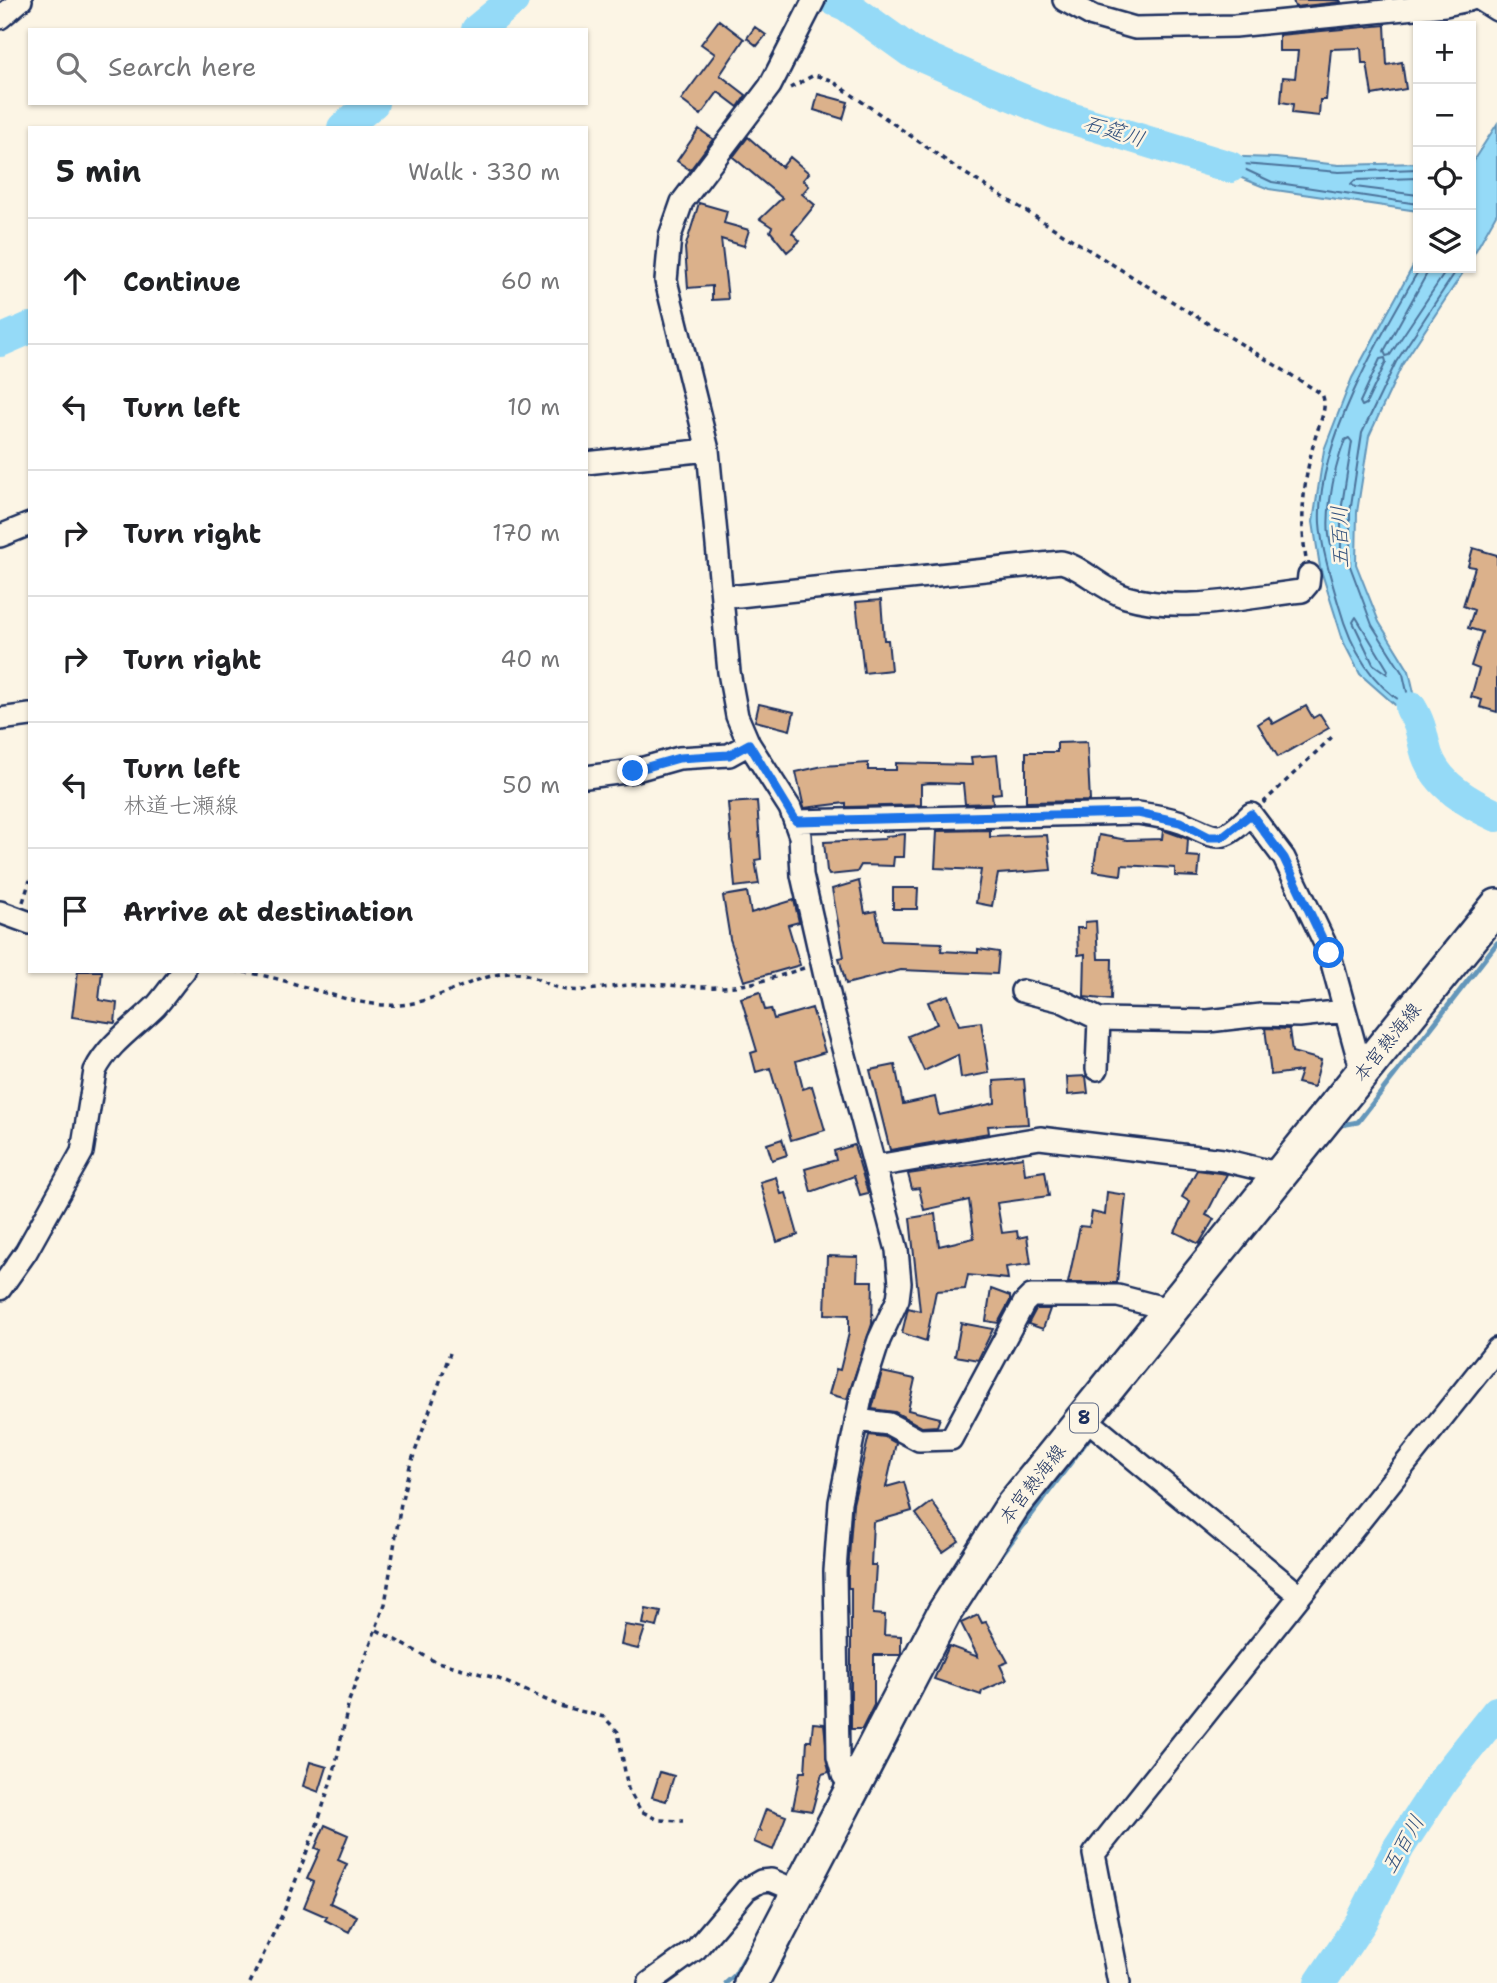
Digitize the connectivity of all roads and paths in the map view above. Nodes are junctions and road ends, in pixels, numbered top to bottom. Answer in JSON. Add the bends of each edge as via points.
{"nodes":[{"id":1,"x":21,"y":0,"type":"edge"},
{"id":2,"x":814,"y":0,"type":"edge"},
{"id":3,"x":1064,"y":0,"type":"edge"},
{"id":4,"x":1469,"y":0,"type":"edge"},
{"id":5,"x":1481,"y":0,"type":"edge"},
{"id":6,"x":1497,"y":10,"type":"edge"},
{"id":7,"x":0,"y":18,"type":"edge"},
{"id":8,"x":764,"y":95,"type":"junction"},
{"id":9,"x":708,"y":450,"type":"junction"},
{"id":10,"x":588,"y":463,"type":"edge"},
{"id":11,"x":28,"y":525,"type":"edge"},
{"id":12,"x":0,"y":536,"type":"edge"},
{"id":13,"x":1310,"y":575,"type":"joint"},
{"id":14,"x":723,"y":594,"type":"junction"},
{"id":15,"x":28,"y":715,"type":"edge"},
{"id":16,"x":0,"y":719,"type":"edge"},
{"id":17,"x":1332,"y":737,"type":"dead end"},
{"id":18,"x":749,"y":744,"type":"junction"},
{"id":19,"x":588,"y":777,"type":"edge"},
{"id":20,"x":1251,"y":814,"type":"junction"},
{"id":21,"x":796,"y":821,"type":"junction"},
{"id":22,"x":1497,"y":906,"type":"edge"},
{"id":23,"x":0,"y":912,"type":"edge"},
{"id":24,"x":28,"y":922,"type":"edge"},
{"id":25,"x":822,"y":962,"type":"junction"},
{"id":26,"x":175,"y":973,"type":"edge"},
{"id":27,"x":246,"y":973,"type":"edge"},
{"id":28,"x":1022,"y":991,"type":"dead end"},
{"id":29,"x":1345,"y":1012,"type":"junction"},
{"id":30,"x":1099,"y":1019,"type":"junction"},
{"id":31,"x":1097,"y":1069,"type":"dead end"},
{"id":32,"x":1362,"y":1072,"type":"junction"},
{"id":33,"x":876,"y":1166,"type":"junction"},
{"id":34,"x":1281,"y":1174,"type":"junction"},
{"id":35,"x":0,"y":1289,"type":"edge"},
{"id":36,"x":1172,"y":1310,"type":"junction"},
{"id":37,"x":1497,"y":1349,"type":"edge"},
{"id":38,"x":450,"y":1353,"type":"dead end"},
{"id":39,"x":1085,"y":1418,"type":"junction"},
{"id":40,"x":856,"y":1420,"type":"junction"},
{"id":41,"x":1298,"y":1594,"type":"junction"},
{"id":42,"x":377,"y":1630,"type":"junction"},
{"id":43,"x":852,"y":1788,"type":"junction"},
{"id":44,"x":683,"y":1821,"type":"dead end"},
{"id":45,"x":797,"y":1891,"type":"junction"},
{"id":46,"x":250,"y":1983,"type":"edge"},
{"id":47,"x":649,"y":1983,"type":"edge"},
{"id":48,"x":751,"y":1983,"type":"edge"},
{"id":49,"x":1119,"y":1983,"type":"edge"}],
"edges":[{"from":1,"to":7,"type":"street"},
{"from":2,"to":8,"type":"street"},
{"from":3,"to":4,"type":"street","via":[[1093,16],[1135,28],[1235,26]]},
{"from":5,"to":6,"type":"street"},
{"from":8,"to":9,"type":"street","via":[[688,192],[668,248],[668,295]]},
{"from":8,"to":13,"type":"path","via":[[774,97],[814,75],[831,80],[958,169],[1322,394],[1325,405],[1311,452],[1303,510]]},
{"from":9,"to":10,"type":"street"},
{"from":9,"to":14,"type":"street"},
{"from":11,"to":12,"type":"street"},
{"from":13,"to":14,"type":"street","via":[[1302,591],[1184,605],[1123,596],[1061,562]]},
{"from":14,"to":18,"type":"street","via":[[733,695]]},
{"from":15,"to":16,"type":"street"},
{"from":17,"to":20,"type":"path"},
{"from":18,"to":19,"type":"street","via":[[729,755],[679,758]]},
{"from":18,"to":21,"type":"street"},
{"from":20,"to":21,"type":"street","via":[[1222,837],[1209,837],[1180,822],[1138,813]]},
{"from":20,"to":29,"type":"street","via":[[1284,858],[1319,929]]},
{"from":21,"to":25,"type":"street","via":[[802,875]]},
{"from":22,"to":32,"type":"main road","name":"本宮熱海線","number":"8"},
{"from":23,"to":24,"type":"street"},
{"from":25,"to":27,"type":"path","via":[[761,982],[721,987],[627,985],[582,991],[508,974],[403,1006],[380,1005]]},
{"from":25,"to":33,"type":"street"},
{"from":26,"to":35,"type":"street","via":[[156,1005],[101,1060],[82,1152]]},
{"from":28,"to":30,"type":"street","via":[[1062,1001]]},
{"from":29,"to":30,"type":"street","via":[[1261,1014],[1208,1021]]},
{"from":29,"to":32,"type":"street"},
{"from":30,"to":31,"type":"street"},
{"from":32,"to":34,"type":"main road","name":"本宮熱海線","number":"8"},
{"from":33,"to":34,"type":"street","via":[[1040,1138],[1187,1154]]},
{"from":33,"to":40,"type":"street","via":[[897,1250],[900,1283]]},
{"from":34,"to":36,"type":"main road","name":"本宮熱海線","number":"8"},
{"from":36,"to":39,"type":"main road","name":"本宮熱海線","number":"8"},
{"from":36,"to":40,"type":"street","via":[[1118,1296],[1031,1296],[951,1439],[919,1440],[889,1424]]},
{"from":37,"to":41,"type":"street"},
{"from":38,"to":42,"type":"path","via":[[410,1466]]},
{"from":39,"to":41,"type":"street"},
{"from":39,"to":43,"type":"main road","name":"本宮熱海線","number":"8","via":[[1013,1505],[974,1563]]},
{"from":40,"to":43,"type":"street","via":[[840,1502],[835,1571],[838,1757]]},
{"from":41,"to":49,"type":"street","via":[[1094,1854]]},
{"from":42,"to":44,"type":"path","via":[[434,1661],[604,1717],[618,1732],[628,1789],[641,1811],[658,1820]]},
{"from":42,"to":46,"type":"path","via":[[349,1700],[335,1768],[302,1868]]},
{"from":43,"to":45,"type":"main road","name":"本宮熱海線","number":"8"},
{"from":45,"to":47,"type":"street","via":[[771,1880],[747,1889],[696,1949]]},
{"from":45,"to":48,"type":"main road","name":"本宮熱海線","number":"8"}]}
